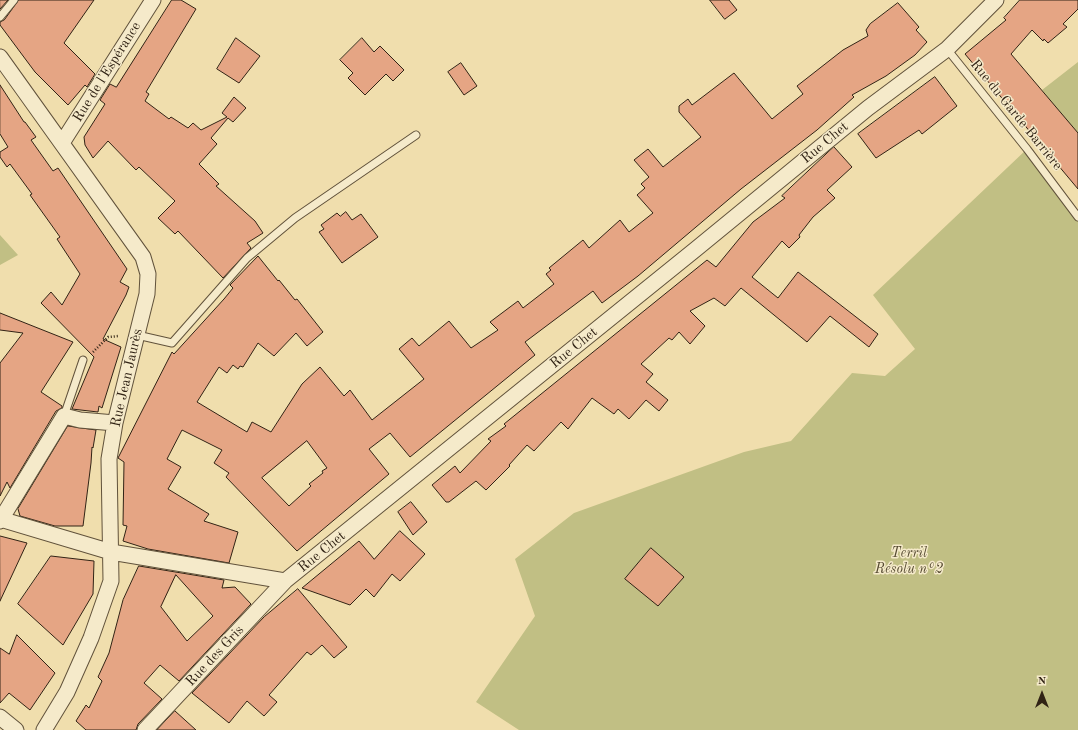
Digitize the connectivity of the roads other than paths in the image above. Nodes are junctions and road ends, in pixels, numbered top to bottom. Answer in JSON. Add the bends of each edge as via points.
{"nodes":[{"id":1,"x":14,"y":0,"type":"edge"},
{"id":2,"x":153,"y":0,"type":"edge"},
{"id":3,"x":996,"y":0,"type":"edge"},
{"id":4,"x":0,"y":17,"type":"edge"},
{"id":5,"x":947,"y":49,"type":"junction"},
{"id":6,"x":0,"y":57,"type":"edge"},
{"id":7,"x":416,"y":134,"type":"dead end"},
{"id":8,"x":62,"y":143,"type":"junction"},
{"id":9,"x":1078,"y":217,"type":"edge"},
{"id":10,"x":137,"y":335,"type":"junction"},
{"id":11,"x":84,"y":360,"type":"road end"},
{"id":12,"x":64,"y":416,"type":"junction"},
{"id":13,"x":115,"y":423,"type":"junction"},
{"id":14,"x":0,"y":520,"type":"edge"},
{"id":15,"x":111,"y":552,"type":"junction"},
{"id":16,"x":285,"y":581,"type":"junction"},
{"id":17,"x":0,"y":717,"type":"edge"},
{"id":18,"x":16,"y":730,"type":"edge"},
{"id":19,"x":44,"y":730,"type":"edge"},
{"id":20,"x":145,"y":730,"type":"edge"}],
"edges":[{"from":1,"to":4,"type":"lane"},
{"from":2,"to":8,"type":"street","name":"Rue de l'Espérance"},
{"from":3,"to":5,"type":"street","name":"Rue Chet"},
{"from":5,"to":9,"type":"lane","name":"Rue du Garde Barrière"},
{"from":5,"to":16,"type":"street","name":"Rue Chet","via":[[868,108]]},
{"from":6,"to":8,"type":"street","name":"Rue Jean Jaurès"},
{"from":7,"to":10,"type":"lane","via":[[295,218],[247,258],[172,343]]},
{"from":8,"to":10,"type":"street","name":"Rue Jean Jaurès","via":[[143,257],[148,274],[147,294]]},
{"from":10,"to":13,"type":"street","name":"Rue Jean Jaurès"},
{"from":11,"to":12,"type":"lane"},
{"from":12,"to":13,"type":"street"},
{"from":12,"to":14,"type":"street"},
{"from":13,"to":15,"type":"street","name":"Rue Jean Jaurès","via":[[109,459]]},
{"from":14,"to":15,"type":"street","name":"Rue Chet"},
{"from":15,"to":16,"type":"street","name":"Rue Chet"},
{"from":15,"to":19,"type":"street","name":"Rue Jean Jaurès","via":[[111,581],[91,638],[67,692]]},
{"from":16,"to":20,"type":"street","name":"Rue des Gris"},
{"from":17,"to":18,"type":"street"}]}
